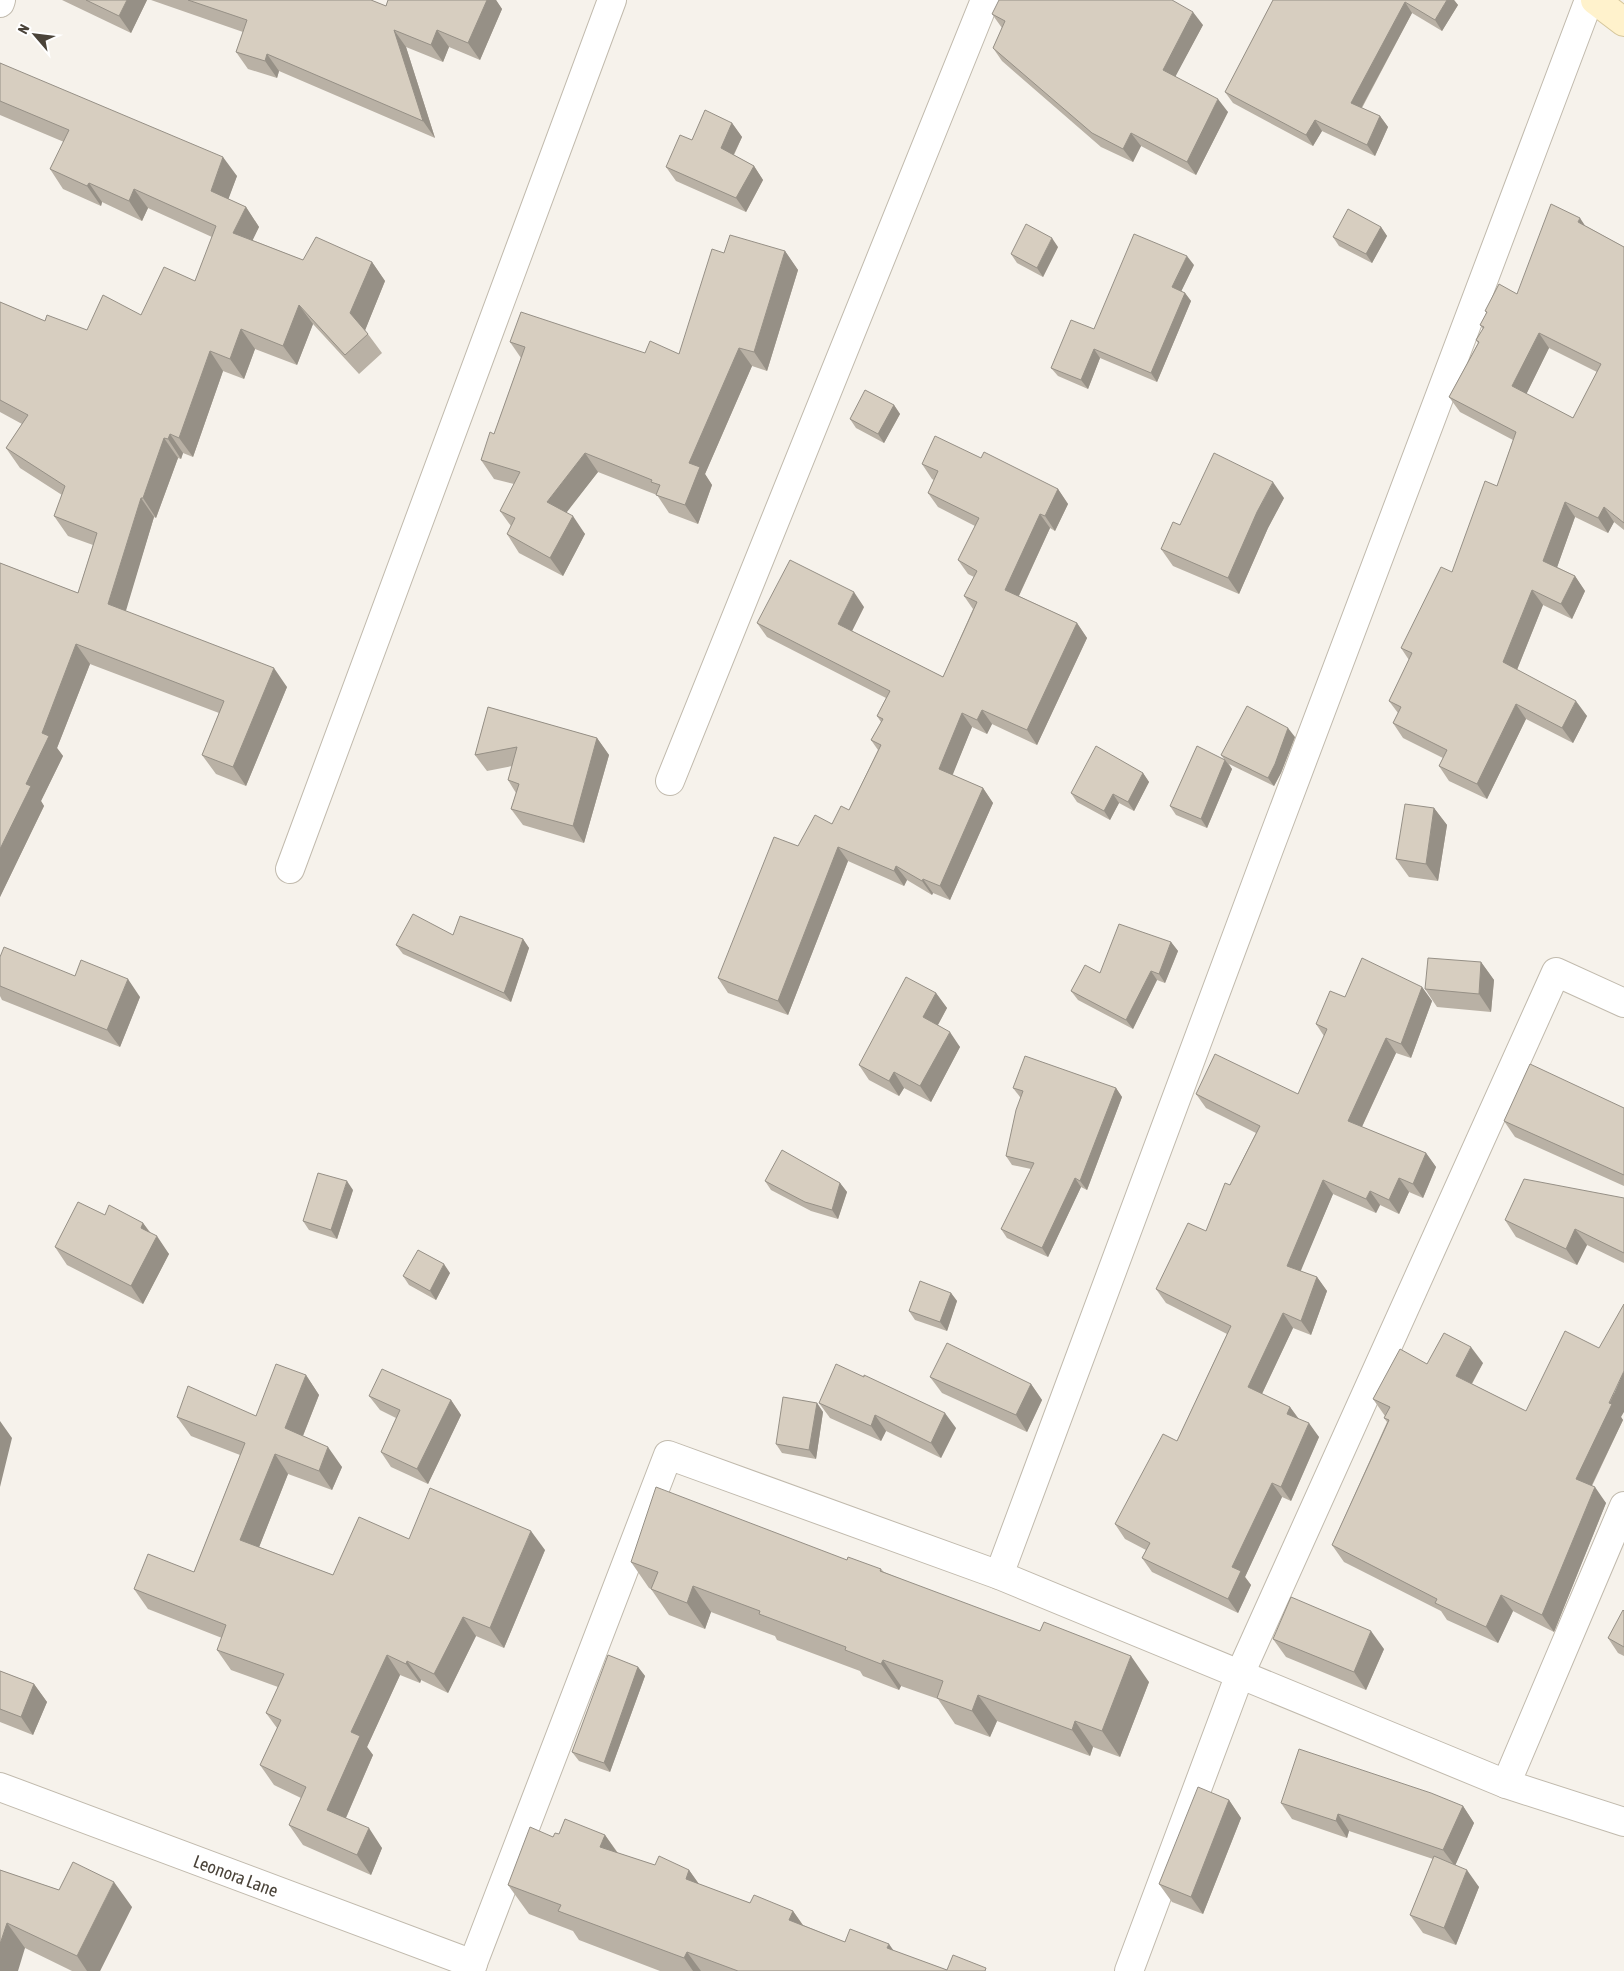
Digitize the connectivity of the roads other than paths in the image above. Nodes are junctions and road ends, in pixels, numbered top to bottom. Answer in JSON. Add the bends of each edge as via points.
{"nodes":[{"id":1,"x":612,"y":0,"type":"edge"},
{"id":2,"x":985,"y":0,"type":"edge"},
{"id":3,"x":1589,"y":0,"type":"edge"},
{"id":4,"x":1595,"y":0,"type":"edge"},
{"id":5,"x":1624,"y":22,"type":"edge"},
{"id":6,"x":670,"y":781,"type":"dead end"},
{"id":7,"x":290,"y":869,"type":"dead end"},
{"id":8,"x":1624,"y":1003,"type":"edge"},
{"id":9,"x":1624,"y":1506,"type":"edge"},
{"id":10,"x":999,"y":1575,"type":"junction"},
{"id":11,"x":1240,"y":1674,"type":"junction"},
{"id":12,"x":1506,"y":1784,"type":"junction"},
{"id":13,"x":0,"y":1787,"type":"edge"},
{"id":14,"x":1624,"y":1822,"type":"edge"},
{"id":15,"x":471,"y":1967,"type":"edge"},
{"id":16,"x":1129,"y":1971,"type":"edge"}],
"edges":[{"from":1,"to":7,"type":"street"},
{"from":2,"to":6,"type":"street"},
{"from":3,"to":10,"type":"street"},
{"from":4,"to":5,"type":"main road"},
{"from":8,"to":11,"type":"street","via":[[1556,972]]},
{"from":9,"to":12,"type":"street"},
{"from":10,"to":11,"type":"street"},
{"from":10,"to":15,"type":"street","via":[[668,1455]]},
{"from":11,"to":12,"type":"street"},
{"from":11,"to":16,"type":"street"},
{"from":12,"to":14,"type":"street"},
{"from":13,"to":15,"type":"street","name":"Leonora Lane"}]}
